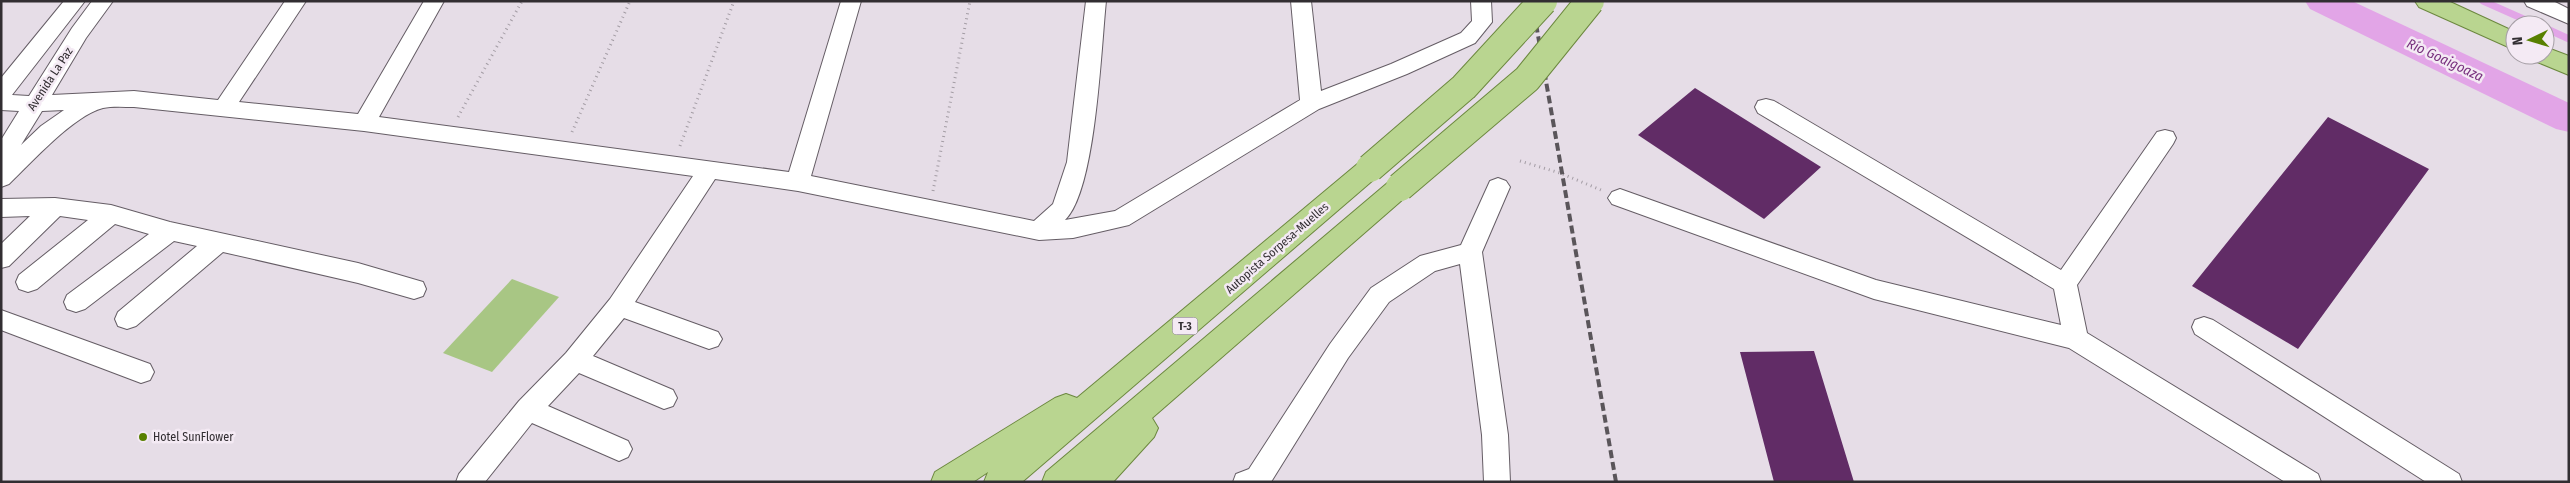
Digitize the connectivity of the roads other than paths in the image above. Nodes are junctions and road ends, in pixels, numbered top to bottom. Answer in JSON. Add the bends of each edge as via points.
{"nodes":[{"id":1,"x":75,"y":1,"type":"edge"},
{"id":2,"x":103,"y":1,"type":"edge"},
{"id":3,"x":296,"y":1,"type":"edge"},
{"id":4,"x":434,"y":1,"type":"edge"},
{"id":5,"x":851,"y":1,"type":"edge"},
{"id":6,"x":1096,"y":1,"type":"edge"},
{"id":7,"x":1301,"y":1,"type":"edge"},
{"id":8,"x":1481,"y":1,"type":"edge"},
{"id":9,"x":1543,"y":1,"type":"edge"},
{"id":10,"x":1590,"y":1,"type":"edge"},
{"id":11,"x":2427,"y":1,"type":"edge"},
{"id":12,"x":2534,"y":1,"type":"edge"},
{"id":13,"x":2569,"y":17,"type":"edge"},
{"id":14,"x":2505,"y":37,"type":"edge"},
{"id":15,"x":2555,"y":60,"type":"edge"},
{"id":16,"x":2569,"y":66,"type":"edge"},
{"id":17,"x":21,"y":71,"type":"junction"},
{"id":18,"x":49,"y":82,"type":"junction"},
{"id":19,"x":1,"y":93,"type":"edge"},
{"id":20,"x":103,"y":99,"type":"junction"},
{"id":21,"x":134,"y":100,"type":"junction"},
{"id":22,"x":1,"y":102,"type":"edge"},
{"id":23,"x":1311,"y":103,"type":"junction"},
{"id":24,"x":34,"y":104,"type":"junction"},
{"id":25,"x":1766,"y":107,"type":"dead end"},
{"id":26,"x":223,"y":109,"type":"junction"},
{"id":27,"x":364,"y":123,"type":"junction"},
{"id":28,"x":2165,"y":138,"type":"dead end"},
{"id":29,"x":1,"y":159,"type":"edge"},
{"id":30,"x":709,"y":170,"type":"junction"},
{"id":31,"x":1,"y":178,"type":"edge"},
{"id":32,"x":798,"y":182,"type":"junction"},
{"id":33,"x":1498,"y":187,"type":"dead end"},
{"id":34,"x":1620,"y":198,"type":"road end"},
{"id":35,"x":55,"y":207,"type":"junction"},
{"id":36,"x":1,"y":208,"type":"edge"},
{"id":37,"x":110,"y":214,"type":"junction"},
{"id":38,"x":170,"y":231,"type":"junction"},
{"id":39,"x":1039,"y":231,"type":"junction"},
{"id":40,"x":220,"y":241,"type":"junction"},
{"id":41,"x":1470,"y":252,"type":"junction"},
{"id":42,"x":1,"y":259,"type":"edge"},
{"id":43,"x":28,"y":282,"type":"dead end"},
{"id":44,"x":2065,"y":284,"type":"junction"},
{"id":45,"x":414,"y":289,"type":"dead end"},
{"id":46,"x":76,"y":302,"type":"dead end"},
{"id":47,"x":620,"y":306,"type":"junction"},
{"id":48,"x":127,"y":319,"type":"dead end"},
{"id":49,"x":1,"y":320,"type":"edge"},
{"id":50,"x":2204,"y":327,"type":"dead end"},
{"id":51,"x":1233,"y":329,"type":"junction"},
{"id":52,"x":2076,"y":338,"type":"junction"},
{"id":53,"x":709,"y":339,"type":"dead end"},
{"id":54,"x":1154,"y":352,"type":"junction"},
{"id":55,"x":575,"y":360,"type":"junction"},
{"id":56,"x":141,"y":372,"type":"dead end"},
{"id":57,"x":664,"y":398,"type":"dead end"},
{"id":58,"x":528,"y":409,"type":"junction"},
{"id":59,"x":619,"y":449,"type":"dead end"},
{"id":60,"x":1255,"y":480,"type":"edge"},
{"id":61,"x":469,"y":482,"type":"edge"},
{"id":62,"x":946,"y":482,"type":"edge"},
{"id":63,"x":999,"y":482,"type":"edge"},
{"id":64,"x":1058,"y":482,"type":"edge"},
{"id":65,"x":1093,"y":482,"type":"edge"},
{"id":66,"x":1496,"y":482,"type":"edge"},
{"id":67,"x":2308,"y":482,"type":"edge"},
{"id":68,"x":2449,"y":482,"type":"edge"}],
"edges":[{"from":1,"to":17,"type":"street","name":"Avenida La Paz"},
{"from":2,"to":18,"type":"street","name":"Avenida La Paz"},
{"from":3,"to":26,"type":"street"},
{"from":4,"to":27,"type":"street"},
{"from":5,"to":32,"type":"street"},
{"from":6,"to":39,"type":"street","via":[[1078,162],[1062,208]]},
{"from":7,"to":23,"type":"street"},
{"from":8,"to":23,"type":"street","via":[[1482,22],[1468,38]]},
{"from":9,"to":54,"type":"main road","name":"Autopista Sorpesa-Muelles","number":"T-3","bridge":true,"via":[[1464,87]]},
{"from":10,"to":51,"type":"main road","bridge":true,"via":[[1526,79]]},
{"from":11,"to":14,"type":"main road"},
{"from":12,"to":13,"type":"street"},
{"from":15,"to":16,"type":"main road"},
{"from":17,"to":18,"type":"street"},
{"from":17,"to":19,"type":"street","name":"Avenida La Paz"},
{"from":18,"to":21,"type":"street","via":[[123,93]]},
{"from":18,"to":24,"type":"street","name":"Avenida La Paz"},
{"from":20,"to":21,"type":"street"},
{"from":20,"to":24,"type":"street"},
{"from":20,"to":31,"type":"street","via":[[83,108],[49,132]]},
{"from":21,"to":26,"type":"street"},
{"from":22,"to":24,"type":"street"},
{"from":23,"to":39,"type":"street","via":[[1121,219],[1073,229]]},
{"from":24,"to":29,"type":"street","name":"Avenida La Paz"},
{"from":25,"to":44,"type":"street"},
{"from":26,"to":27,"type":"street"},
{"from":27,"to":30,"type":"street"},
{"from":28,"to":44,"type":"street"},
{"from":30,"to":32,"type":"street"},
{"from":30,"to":47,"type":"street"},
{"from":32,"to":39,"type":"street"},
{"from":33,"to":41,"type":"street"},
{"from":34,"to":52,"type":"street","via":[[1874,289]]},
{"from":35,"to":36,"type":"street"},
{"from":35,"to":37,"type":"street"},
{"from":35,"to":42,"type":"street"},
{"from":37,"to":38,"type":"street"},
{"from":37,"to":43,"type":"street"},
{"from":38,"to":40,"type":"street"},
{"from":38,"to":46,"type":"street"},
{"from":40,"to":45,"type":"street"},
{"from":40,"to":48,"type":"street"},
{"from":41,"to":60,"type":"street","via":[[1428,263],[1380,295],[1339,351]]},
{"from":41,"to":66,"type":"street","via":[[1495,435]]},
{"from":44,"to":52,"type":"street"},
{"from":47,"to":53,"type":"street"},
{"from":47,"to":55,"type":"street"},
{"from":49,"to":56,"type":"street"},
{"from":50,"to":68,"type":"street"},
{"from":51,"to":64,"type":"main road"},
{"from":51,"to":65,"type":"main road"},
{"from":52,"to":67,"type":"street"},
{"from":54,"to":62,"type":"main road"},
{"from":54,"to":63,"type":"main road","name":"Autopista Sorpesa-Muelles","number":"T-3"},
{"from":55,"to":57,"type":"street"},
{"from":55,"to":58,"type":"street"},
{"from":58,"to":59,"type":"street"},
{"from":58,"to":61,"type":"street"}]}
